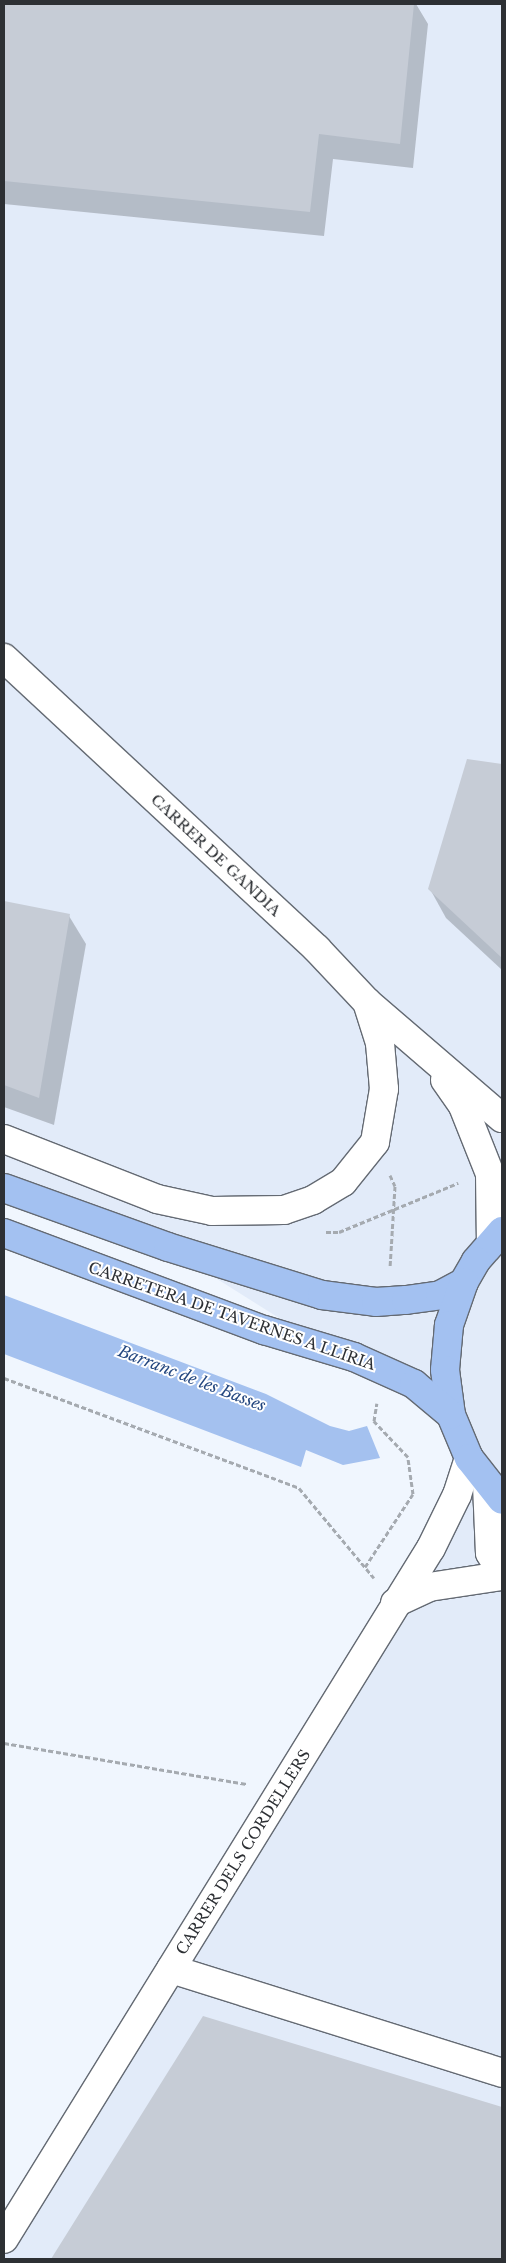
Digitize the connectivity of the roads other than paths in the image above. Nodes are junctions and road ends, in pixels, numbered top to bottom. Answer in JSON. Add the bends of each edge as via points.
{"nodes":[{"id":1,"x":4,"y":658,"type":"edge"},
{"id":2,"x":366,"y":1002,"type":"junction"},
{"id":3,"x":426,"y":1054,"type":"junction"},
{"id":4,"x":502,"y":1118,"type":"edge"},
{"id":5,"x":4,"y":1138,"type":"edge"},
{"id":6,"x":4,"y":1188,"type":"edge"},
{"id":7,"x":4,"y":1234,"type":"edge"},
{"id":8,"x":497,"y":1236,"type":"edge"},
{"id":9,"x":464,"y":1282,"type":"junction"},
{"id":10,"x":451,"y":1415,"type":"junction"},
{"id":11,"x":469,"y":1458,"type":"junction"},
{"id":12,"x":495,"y":1492,"type":"edge"},
{"id":13,"x":502,"y":1575,"type":"edge"},
{"id":14,"x":395,"y":1603,"type":"junction"},
{"id":15,"x":171,"y":1969,"type":"junction"},
{"id":16,"x":502,"y":2073,"type":"edge"},
{"id":17,"x":4,"y":2239,"type":"edge"}],
"edges":[{"from":1,"to":2,"type":"street","name":"CARRER DE GANDIA","via":[[317,949]]},
{"from":2,"to":3,"type":"street","name":"CARRER DE GANDIA"},
{"from":2,"to":5,"type":"street","via":[[380,1043],[384,1089],[375,1142],[343,1182],[313,1200],[284,1210],[212,1211],[157,1199]]},
{"from":3,"to":4,"type":"street","name":"CARRER DE GANDIA"},
{"from":3,"to":8,"type":"street","name":"CARRER DE GANDIA","via":[[463,1106],[490,1174]]},
{"from":6,"to":9,"type":"main road","via":[[168,1248],[322,1296],[376,1302],[406,1300],[440,1295]]},
{"from":7,"to":10,"type":"main road","name":"CARRETERA DE TAVERNES A LLÍRIA","via":[[264,1330],[354,1357],[414,1384]]},
{"from":8,"to":9,"type":"main road"},
{"from":9,"to":10,"type":"main road","via":[[449,1325],[445,1370]]},
{"from":10,"to":11,"type":"main road"},
{"from":11,"to":12,"type":"main road"},
{"from":11,"to":14,"type":"street","name":"CARRER DELS CORDELLERS","via":[[457,1495],[431,1548]]},
{"from":12,"to":13,"type":"street","via":[[490,1553]]},
{"from":13,"to":14,"type":"street","via":[[429,1587]]},
{"from":14,"to":15,"type":"street","name":"CARRER DELS CORDELLERS"},
{"from":15,"to":16,"type":"street"},
{"from":15,"to":17,"type":"street","name":"CARRER DELS CORDELLERS"}]}
